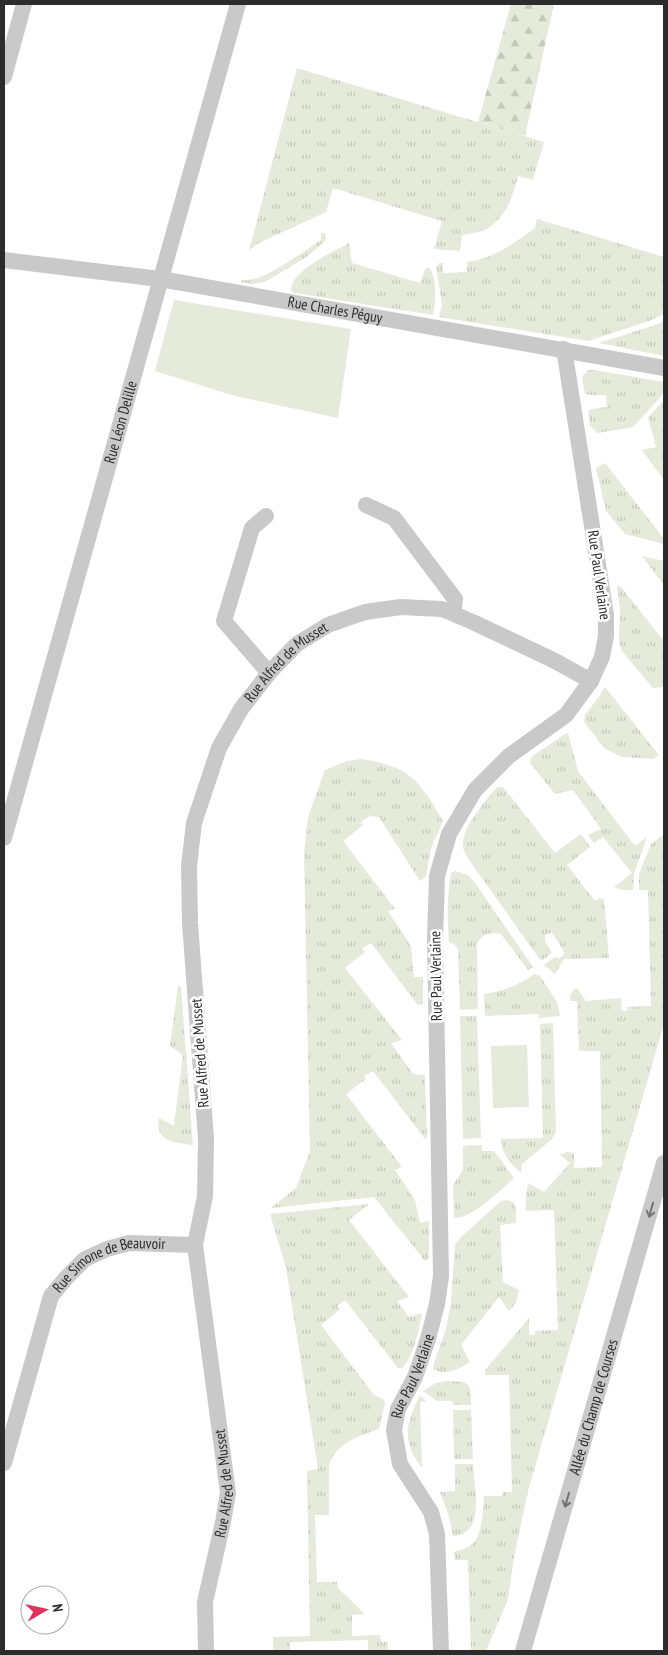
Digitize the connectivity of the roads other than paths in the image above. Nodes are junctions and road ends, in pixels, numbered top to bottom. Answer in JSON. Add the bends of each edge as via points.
{"nodes":[{"id":1,"x":24,"y":4,"type":"edge"},
{"id":2,"x":238,"y":4,"type":"edge"},
{"id":3,"x":4,"y":77,"type":"edge"},
{"id":4,"x":4,"y":260,"type":"edge"},
{"id":5,"x":160,"y":279,"type":"junction"},
{"id":6,"x":564,"y":349,"type":"junction"},
{"id":7,"x":664,"y":368,"type":"edge"},
{"id":8,"x":366,"y":505,"type":"dead end"},
{"id":9,"x":266,"y":516,"type":"dead end"},
{"id":10,"x":453,"y":613,"type":"junction"},
{"id":11,"x":269,"y":673,"type":"junction"},
{"id":12,"x":590,"y":682,"type":"junction"},
{"id":13,"x":4,"y":838,"type":"edge"},
{"id":14,"x":664,"y":1163,"type":"edge"},
{"id":15,"x":195,"y":1245,"type":"junction"},
{"id":16,"x":4,"y":1463,"type":"edge"},
{"id":17,"x":206,"y":1651,"type":"edge"},
{"id":18,"x":442,"y":1651,"type":"edge"},
{"id":19,"x":523,"y":1651,"type":"edge"}],
"edges":[{"from":1,"to":3,"type":"street"},
{"from":2,"to":5,"type":"street","name":"Rue Léon Delille"},
{"from":4,"to":5,"type":"street","name":"Rue Charles Péguy"},
{"from":5,"to":6,"type":"street","name":"Rue Charles Péguy"},
{"from":5,"to":13,"type":"street","name":"Rue Léon Delille"},
{"from":6,"to":7,"type":"street","name":"Rue Charles Péguy"},
{"from":6,"to":12,"type":"street","name":"Rue Paul Verlaine","via":[[606,615],[602,657]]},
{"from":8,"to":10,"type":"street","via":[[394,518],[455,599]]},
{"from":9,"to":11,"type":"street","via":[[252,528],[224,621]]},
{"from":10,"to":11,"type":"street","name":"Rue Alfred de Musset","via":[[442,609],[401,607],[365,612],[328,624],[297,644]]},
{"from":10,"to":12,"type":"street","name":"Rue Alfred de Musset","via":[[555,661]]},
{"from":11,"to":15,"type":"street","name":"Rue Alfred de Musset","via":[[241,710],[219,748],[194,823],[189,866],[190,923],[206,1139],[205,1196]]},
{"from":12,"to":18,"type":"street","name":"Rue Paul Verlaine","via":[[566,715],[509,756],[476,790],[449,834],[437,876],[435,940],[441,1276],[428,1339],[415,1377],[398,1409],[394,1430],[400,1464],[431,1512],[436,1534]]},
{"from":14,"to":19,"type":"street","name":"Allée du Champ de Courses","one_way":true},
{"from":15,"to":16,"type":"street","name":"Rue Simone de Beauvoir","via":[[129,1243],[85,1259],[67,1276],[51,1296]]},
{"from":15,"to":17,"type":"street","name":"Rue Alfred de Musset","via":[[228,1493],[205,1602]]}]}
